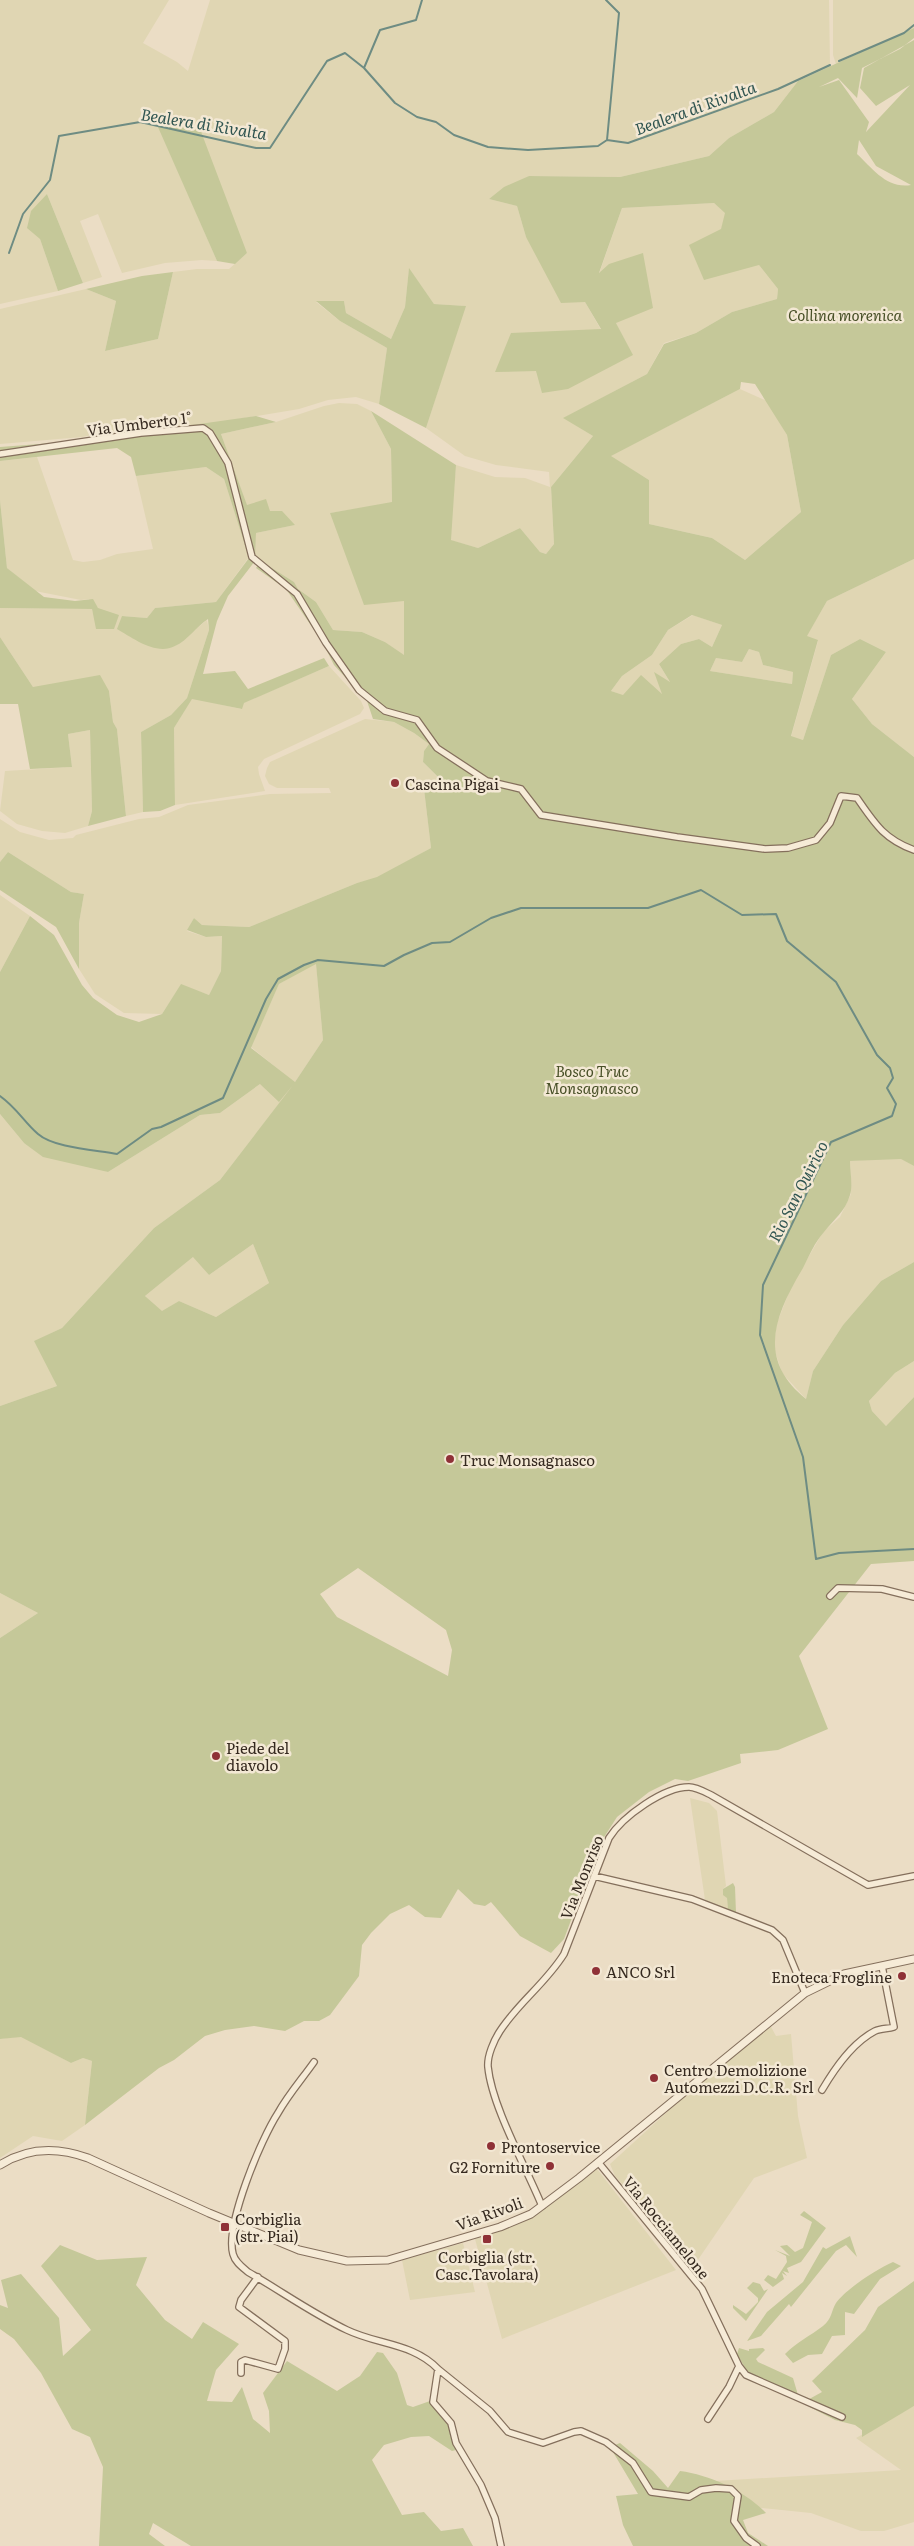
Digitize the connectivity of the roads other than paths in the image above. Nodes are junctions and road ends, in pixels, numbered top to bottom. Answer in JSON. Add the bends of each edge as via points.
{"nodes":[{"id":1,"x":0,"y":454,"type":"edge"},
{"id":2,"x":914,"y":850,"type":"edge"},
{"id":3,"x":830,"y":1596,"type":"dead end"},
{"id":4,"x":914,"y":1597,"type":"edge"},
{"id":5,"x":594,"y":1876,"type":"junction"},
{"id":6,"x":914,"y":1876,"type":"edge"},
{"id":7,"x":914,"y":1959,"type":"edge"},
{"id":8,"x":882,"y":1966,"type":"junction"},
{"id":9,"x":805,"y":1993,"type":"junction"},
{"id":10,"x":314,"y":2062,"type":"dead end"},
{"id":11,"x":822,"y":2090,"type":"dead end"},
{"id":12,"x":598,"y":2162,"type":"junction"},
{"id":13,"x":0,"y":2165,"type":"edge"},
{"id":14,"x":542,"y":2206,"type":"junction"},
{"id":15,"x":234,"y":2224,"type":"junction"},
{"id":16,"x":258,"y":2277,"type":"junction"},
{"id":17,"x":739,"y":2366,"type":"junction"},
{"id":18,"x":438,"y":2369,"type":"junction"},
{"id":19,"x":241,"y":2373,"type":"dead end"},
{"id":20,"x":842,"y":2417,"type":"dead end"},
{"id":21,"x":708,"y":2419,"type":"dead end"},
{"id":22,"x":502,"y":2546,"type":"edge"},
{"id":23,"x":757,"y":2546,"type":"edge"}],
"edges":[{"from":1,"to":2,"type":"street","name":"Via Umberto 1°","via":[[141,433],[203,428],[210,433],[228,463],[252,557],[297,594],[358,690],[385,710],[417,720],[437,748],[487,781],[521,789],[541,815],[765,849],[788,848],[816,840],[830,823],[841,796],[857,798],[874,824],[895,843]]},
{"from":3,"to":4,"type":"street","via":[[838,1588],[882,1589]]},
{"from":5,"to":6,"type":"street","name":"Via Monviso","via":[[616,1826],[668,1790],[691,1787],[711,1795],[868,1885]]},
{"from":5,"to":9,"type":"street","via":[[692,1899],[772,1930],[783,1940]]},
{"from":5,"to":14,"type":"street","name":"Via Monviso","via":[[564,1954],[554,1970],[499,2032],[488,2065],[493,2090]]},
{"from":7,"to":8,"type":"street","name":"Via Rivoli"},
{"from":8,"to":9,"type":"street","name":"Via Rivoli","via":[[844,1974]]},
{"from":8,"to":11,"type":"street","via":[[894,2027],[876,2030],[866,2038],[836,2067]]},
{"from":9,"to":12,"type":"street","name":"Via Rivoli"},
{"from":10,"to":15,"type":"street","via":[[266,2135]]},
{"from":12,"to":14,"type":"street","name":"Via Rivoli"},
{"from":12,"to":17,"type":"street","name":"Via Rocciamelone","via":[[702,2289]]},
{"from":13,"to":15,"type":"street","name":"Via Rivoli","via":[[16,2156],[44,2150],[77,2154]]},
{"from":14,"to":15,"type":"street","name":"Via Rivoli","via":[[500,2228],[388,2260],[369,2262],[341,2261],[314,2255]]},
{"from":15,"to":16,"type":"street","via":[[232,2248],[235,2259]]},
{"from":16,"to":18,"type":"street","via":[[348,2331],[412,2350]]},
{"from":16,"to":19,"type":"street","via":[[239,2307],[285,2341],[286,2346],[278,2369],[245,2360],[241,2362]]},
{"from":17,"to":20,"type":"street","name":"Via Rocciamelone","via":[[746,2375]]},
{"from":17,"to":21,"type":"street"},
{"from":18,"to":22,"type":"street","via":[[434,2402],[451,2423],[456,2443],[481,2485]]},
{"from":18,"to":23,"type":"street","via":[[490,2411],[508,2432],[543,2444],[574,2432],[606,2442],[633,2463],[651,2492],[689,2497],[701,2490],[730,2489],[738,2496],[734,2520],[746,2538]]}]}
